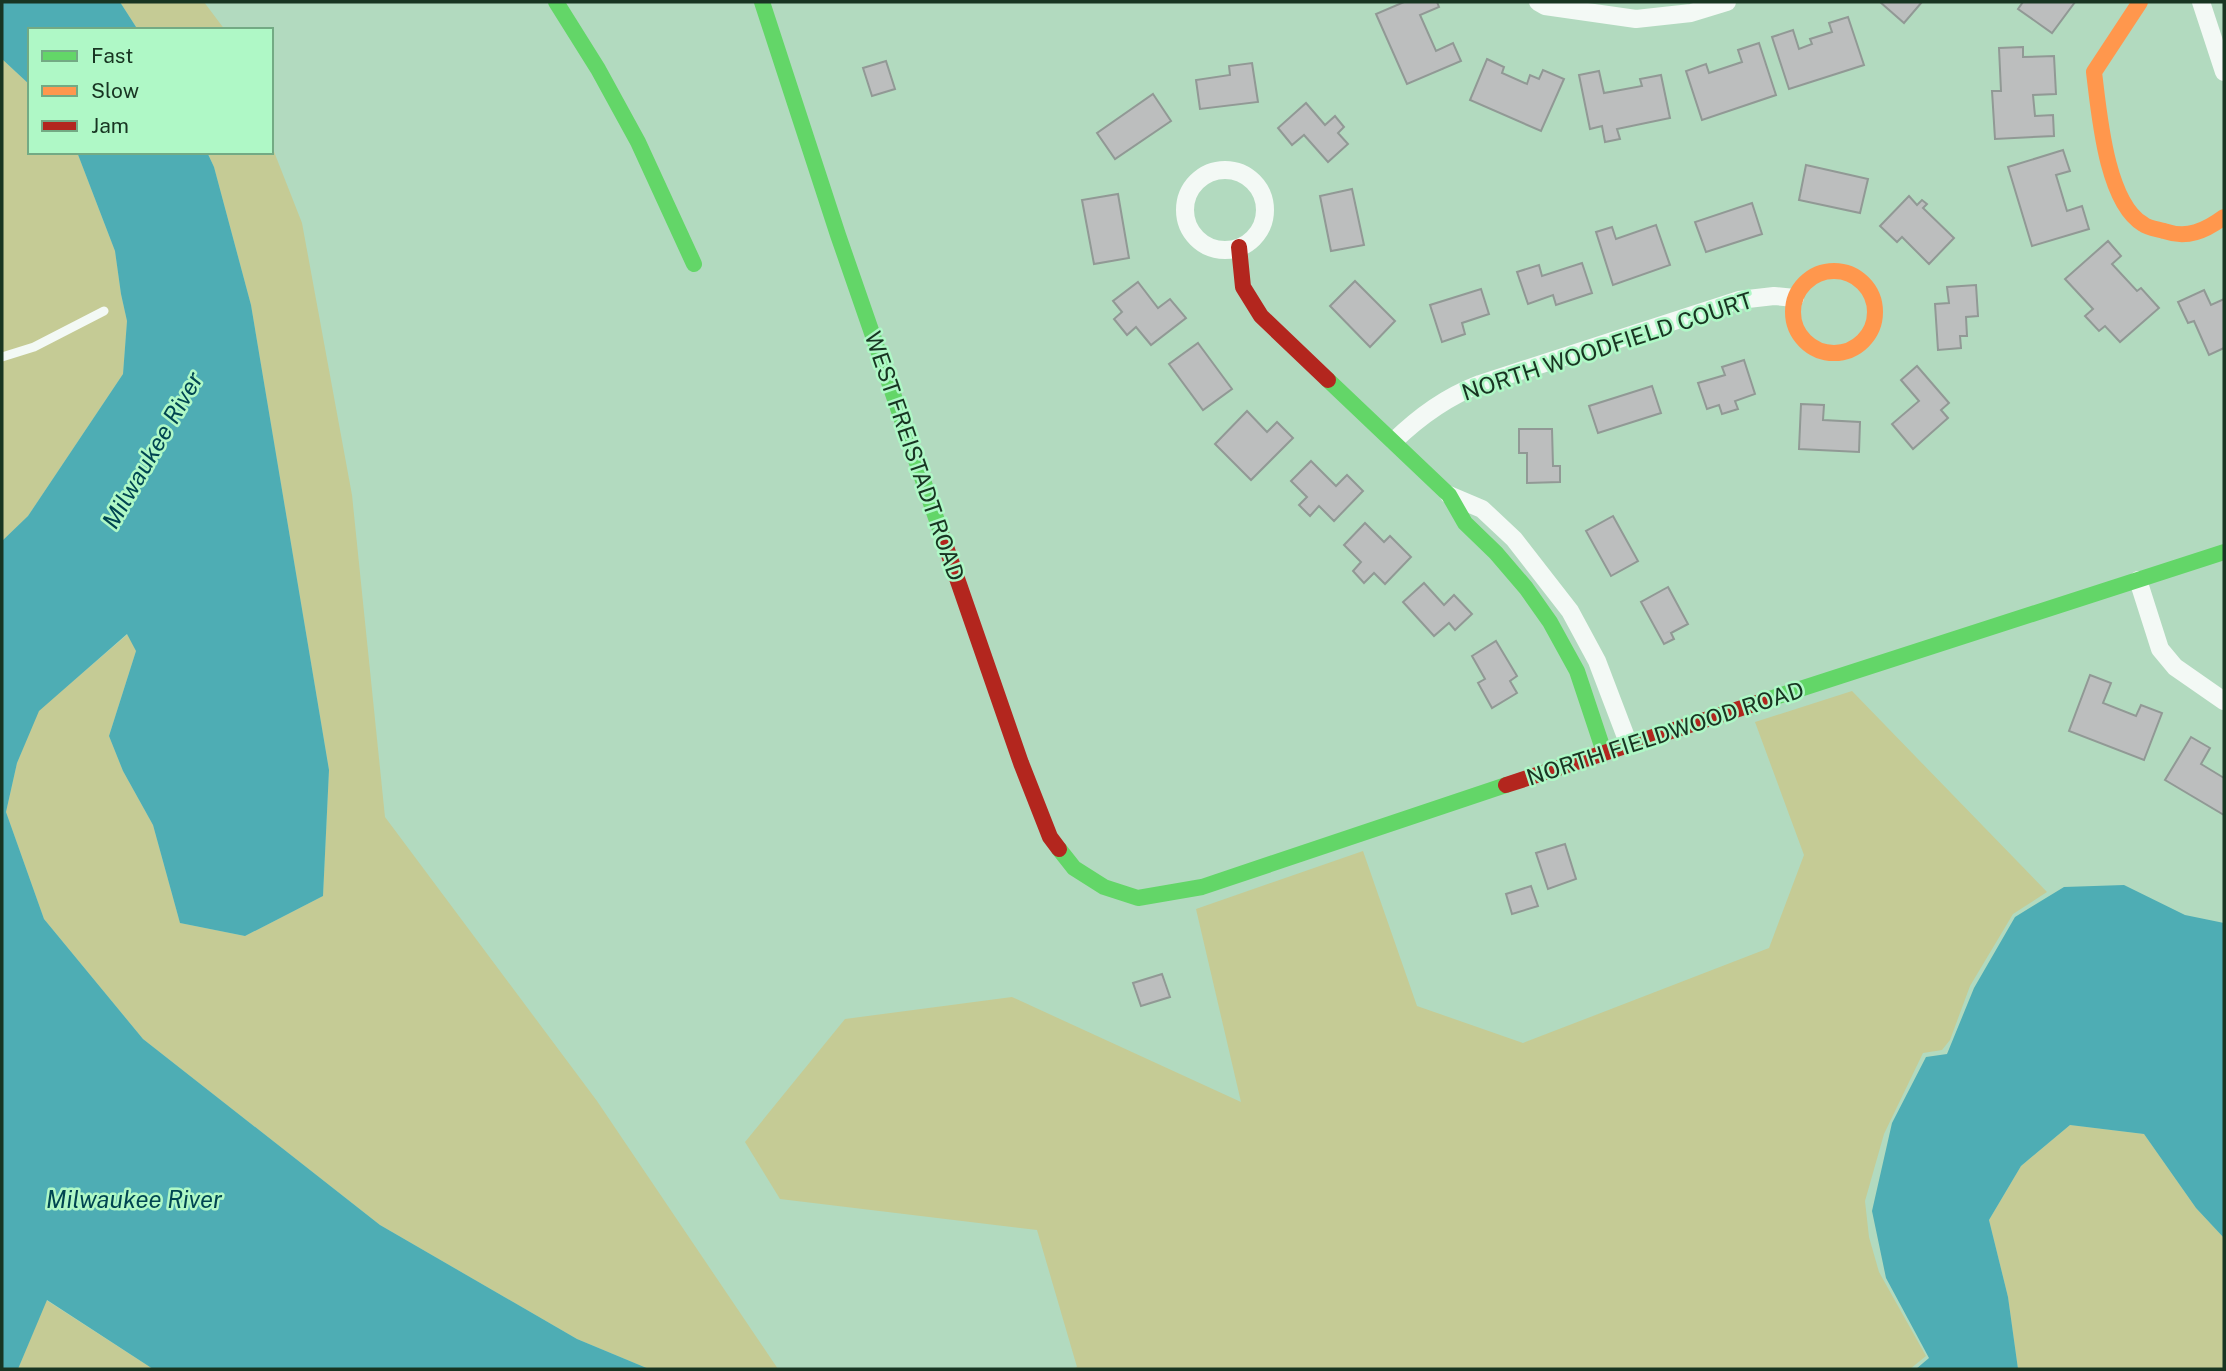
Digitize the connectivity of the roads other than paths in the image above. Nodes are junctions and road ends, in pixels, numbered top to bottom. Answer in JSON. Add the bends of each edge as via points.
{"nodes":[{"id":1,"x":556,"y":2,"type":"edge"},
{"id":2,"x":762,"y":2,"type":"edge"},
{"id":3,"x":1538,"y":2,"type":"edge"},
{"id":4,"x":1727,"y":2,"type":"edge"},
{"id":5,"x":2140,"y":2,"type":"edge"},
{"id":6,"x":2202,"y":2,"type":"edge"},
{"id":7,"x":2224,"y":72,"type":"edge"},
{"id":8,"x":2224,"y":218,"type":"edge"},
{"id":9,"x":1239,"y":247,"type":"junction"},
{"id":10,"x":694,"y":264,"type":"dead end"},
{"id":11,"x":1795,"y":298,"type":"junction"},
{"id":12,"x":104,"y":311,"type":"dead end"},
{"id":13,"x":2,"y":356,"type":"edge"},
{"id":14,"x":1394,"y":441,"type":"junction"},
{"id":15,"x":1449,"y":495,"type":"junction"},
{"id":16,"x":2224,"y":552,"type":"edge"},
{"id":17,"x":1542,"y":573,"type":"junction"},
{"id":18,"x":2138,"y":580,"type":"junction"},
{"id":19,"x":1526,"y":587,"type":"junction"},
{"id":20,"x":1597,"y":661,"type":"junction"},
{"id":21,"x":1577,"y":671,"type":"junction"},
{"id":22,"x":2224,"y":702,"type":"edge"},
{"id":23,"x":1629,"y":745,"type":"junction"},
{"id":24,"x":1604,"y":752,"type":"junction"},
{"id":25,"x":1104,"y":887,"type":"joint"}],
"edges":[{"from":1,"to":10,"type":"street","via":[[638,142]]},
{"from":2,"to":25,"type":"street","name":"WEST FREISTADT ROAD","via":[[1021,763],[1051,837],[1074,868]]},
{"from":3,"to":4,"type":"street","via":[[1636,19],[1691,13]]},
{"from":5,"to":8,"type":"street","via":[[2094,72],[2113,184],[2142,224],[2161,230],[2189,235]]},
{"from":6,"to":7,"type":"street"},
{"from":9,"to":9,"type":"street","via":[[1259,232],[1264,220],[1262,194],[1255,183],[1233,170],[1207,174],[1189,193],[1186,219],[1201,242],[1226,250]]},
{"from":9,"to":14,"type":"street","via":[[1243,287],[1261,316]]},
{"from":11,"to":11,"type":"street","via":[[1792,311],[1801,337],[1824,352],[1851,350],[1862,342],[1875,318],[1870,292],[1861,281],[1837,270],[1811,277]]},
{"from":11,"to":14,"type":"street","name":"NORTH WOODFIELD COURT","via":[[1739,300],[1480,384],[1436,405]]},
{"from":12,"to":13,"type":"lane","via":[[34,347]]},
{"from":14,"to":15,"type":"street"},
{"from":15,"to":17,"type":"street","via":[[1482,509],[1514,538]]},
{"from":15,"to":19,"type":"street","via":[[1465,523]]},
{"from":16,"to":18,"type":"street","name":"NORTH FIELDWOOD ROAD"},
{"from":17,"to":19,"type":"street"},
{"from":17,"to":20,"type":"street","via":[[1570,611]]},
{"from":18,"to":22,"type":"street","via":[[2160,649],[2175,667]]},
{"from":18,"to":23,"type":"street","name":"NORTH FIELDWOOD ROAD"},
{"from":19,"to":21,"type":"street"},
{"from":20,"to":21,"type":"street"},
{"from":20,"to":23,"type":"street"},
{"from":21,"to":24,"type":"street"},
{"from":23,"to":24,"type":"street","name":"NORTH FIELDWOOD ROAD"},
{"from":24,"to":25,"type":"street","name":"NORTH FIELDWOOD ROAD","via":[[1202,887],[1138,898]]}]}
